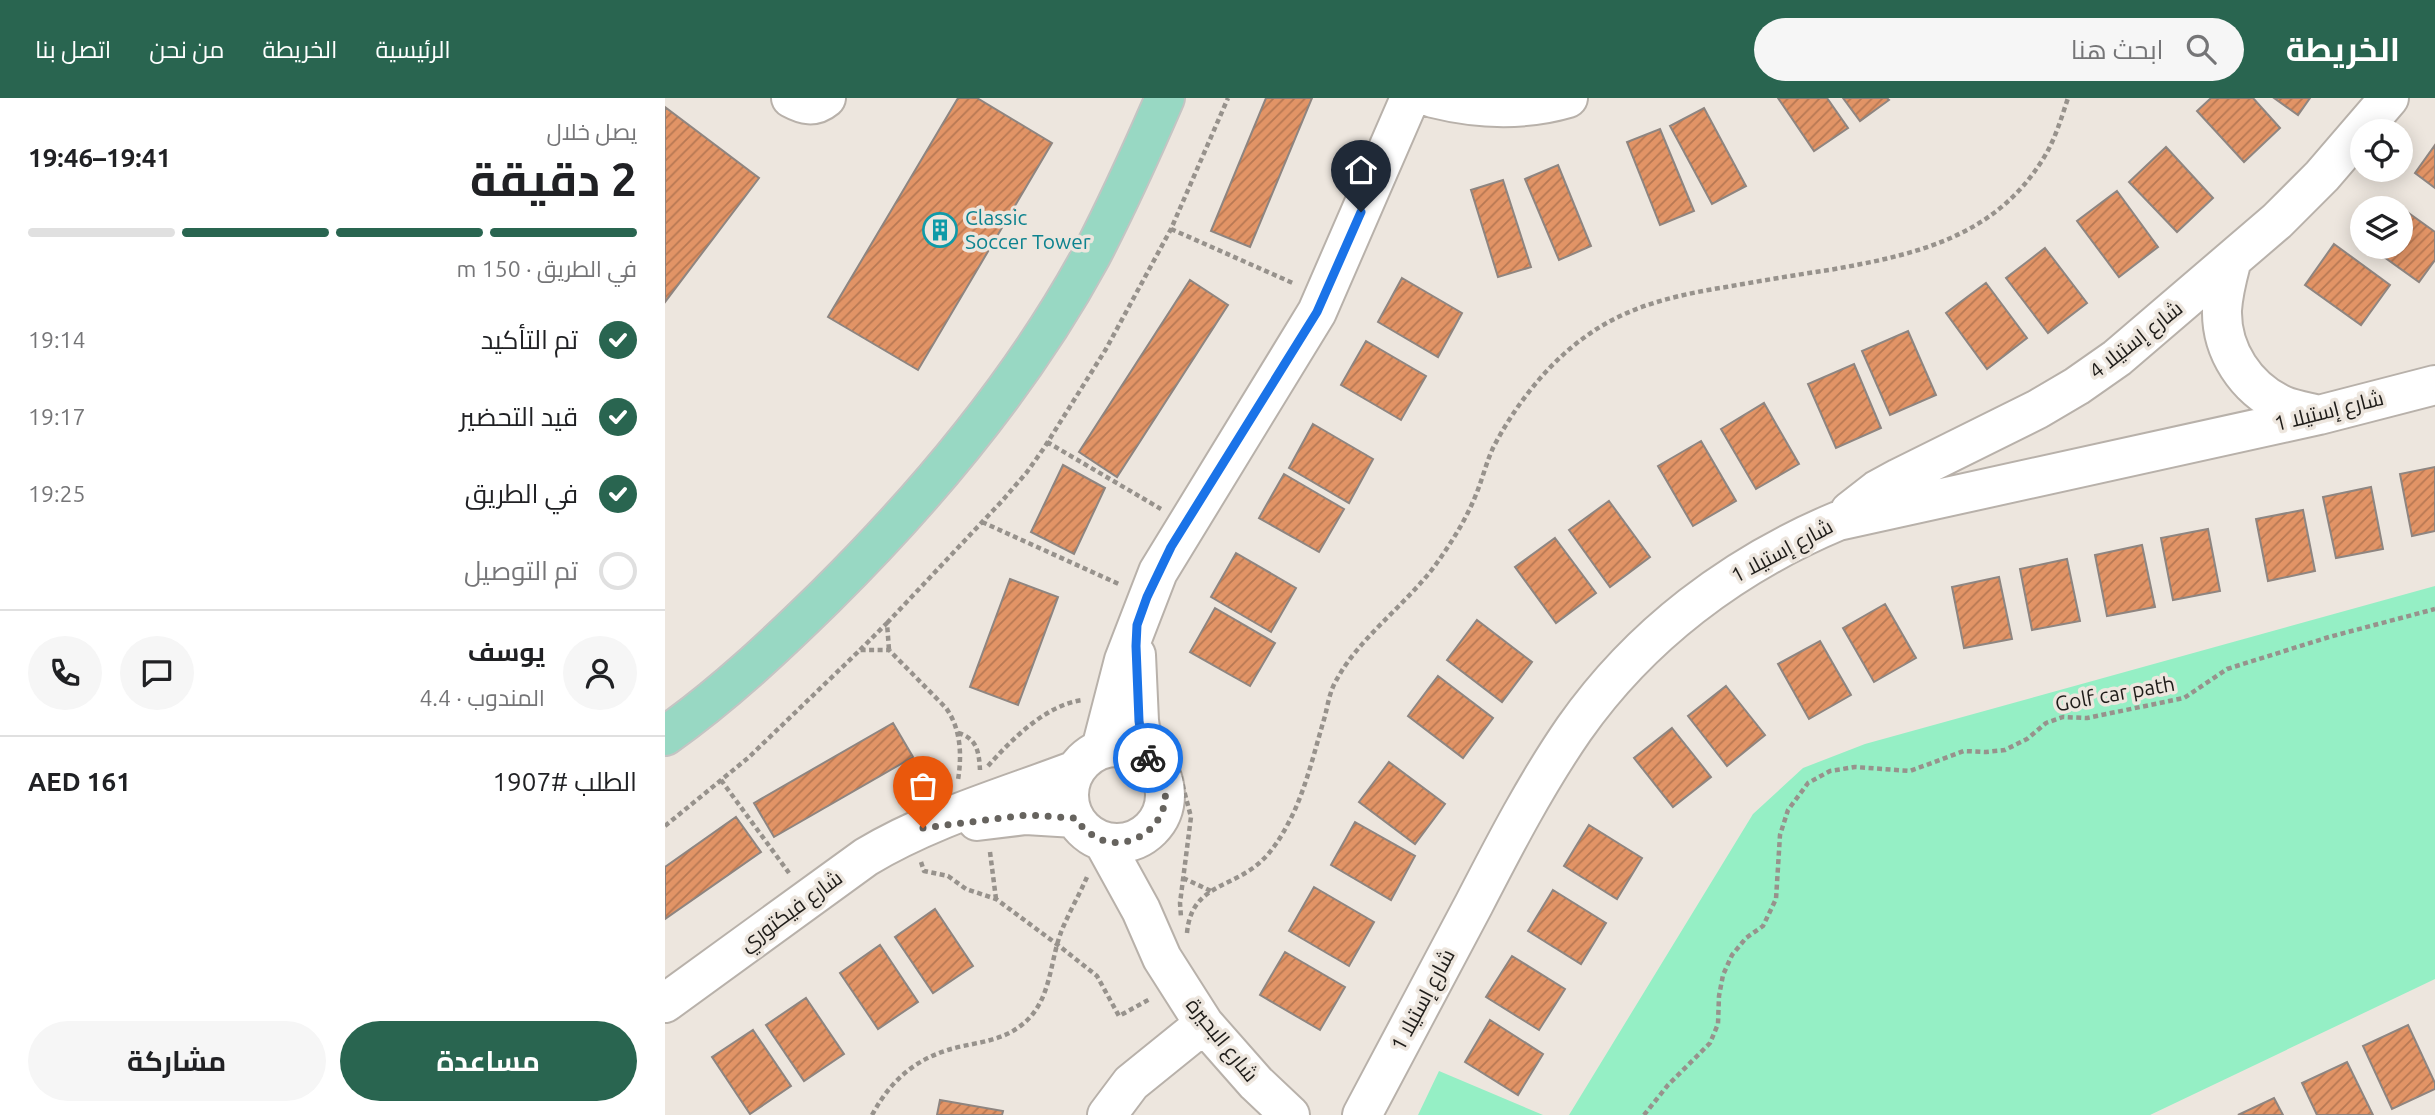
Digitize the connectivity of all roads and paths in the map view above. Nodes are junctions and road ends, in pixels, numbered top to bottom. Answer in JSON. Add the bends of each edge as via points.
{"nodes":[{"id":1,"x":791,"y":98,"type":"edge"},
{"id":2,"x":826,"y":98,"type":"edge"},
{"id":3,"x":1165,"y":98,"type":"edge"},
{"id":4,"x":1228,"y":98,"type":"edge"},
{"id":5,"x":1410,"y":98,"type":"edge"},
{"id":6,"x":1433,"y":98,"type":"edge"},
{"id":7,"x":1568,"y":98,"type":"edge"},
{"id":8,"x":2068,"y":98,"type":"edge"},
{"id":9,"x":2389,"y":98,"type":"edge"},
{"id":10,"x":1171,"y":229,"type":"junction"},
{"id":11,"x":2231,"y":263,"type":"junction"},
{"id":12,"x":1324,"y":297,"type":"junction"},
{"id":13,"x":2435,"y":385,"type":"edge"},
{"id":14,"x":2319,"y":415,"type":"junction"},
{"id":15,"x":1047,"y":442,"type":"junction"},
{"id":16,"x":982,"y":522,"type":"junction"},
{"id":17,"x":1838,"y":522,"type":"junction"},
{"id":18,"x":1186,"y":524,"type":"junction"},
{"id":19,"x":2435,"y":609,"type":"edge"},
{"id":20,"x":1142,"y":611,"type":"junction"},
{"id":21,"x":887,"y":623,"type":"junction"},
{"id":22,"x":860,"y":650,"type":"junction"},
{"id":23,"x":889,"y":650,"type":"junction"},
{"id":24,"x":1113,"y":695,"type":"junction"},
{"id":25,"x":958,"y":733,"type":"dead end"},
{"id":26,"x":665,"y":736,"type":"edge"},
{"id":27,"x":1144,"y":754,"type":"junction"},
{"id":28,"x":1088,"y":760,"type":"junction"},
{"id":29,"x":980,"y":775,"type":"dead end"},
{"id":30,"x":722,"y":780,"type":"junction"},
{"id":31,"x":968,"y":781,"type":"dead end"},
{"id":32,"x":956,"y":787,"type":"dead end"},
{"id":33,"x":665,"y":826,"type":"edge"},
{"id":34,"x":923,"y":828,"type":"junction"},
{"id":35,"x":1089,"y":829,"type":"junction"},
{"id":36,"x":1151,"y":830,"type":"junction"},
{"id":37,"x":1183,"y":878,"type":"dead end"},
{"id":38,"x":1211,"y":891,"type":"junction"},
{"id":39,"x":809,"y":899,"type":"junction"},
{"id":40,"x":1188,"y":917,"type":"dead end"},
{"id":41,"x":1162,"y":958,"type":"junction"},
{"id":42,"x":665,"y":1003,"type":"edge"},
{"id":43,"x":1204,"y":1024,"type":"junction"},
{"id":44,"x":872,"y":1115,"type":"edge"},
{"id":45,"x":1107,"y":1115,"type":"edge"},
{"id":46,"x":1290,"y":1115,"type":"edge"},
{"id":47,"x":1362,"y":1115,"type":"edge"},
{"id":48,"x":1644,"y":1115,"type":"edge"}],
"edges":[{"from":1,"to":2,"type":"street","via":[[807,105]]},
{"from":3,"to":26,"type":"main road","via":[[1090,257],[983,421],[921,497],[854,568],[771,650]]},
{"from":4,"to":10,"type":"path"},
{"from":5,"to":12,"type":"street"},
{"from":6,"to":7,"type":"street","via":[[1458,105],[1506,108]]},
{"from":8,"to":38,"type":"path","via":[[2056,134],[2027,182],[1992,214],[1948,241],[1875,262],[1679,295],[1646,304],[1585,336],[1513,414],[1492,450],[1454,540],[1431,572],[1351,657],[1335,681],[1309,769],[1280,839],[1252,869]]},
{"from":9,"to":11,"type":"street","name":"شارع إستيلا 4","via":[[2322,176]]},
{"from":10,"to":12,"type":"path"},
{"from":10,"to":15,"type":"path","via":[[1106,349]]},
{"from":11,"to":14,"type":"street","via":[[2222,312],[2233,359],[2264,395]]},
{"from":11,"to":17,"type":"street","name":"شارع إستيلا 4","via":[[2077,386],[1877,490]]},
{"from":12,"to":18,"type":"street"},
{"from":13,"to":14,"type":"street","name":"شارع إستيلا 1"},
{"from":14,"to":17,"type":"street","name":"شارع إستيلا 1"},
{"from":15,"to":16,"type":"path"},
{"from":15,"to":18,"type":"path"},
{"from":16,"to":20,"type":"path"},
{"from":16,"to":21,"type":"path"},
{"from":17,"to":47,"type":"street","name":"شارع إستيلا 1","via":[[1778,549],[1721,584],[1641,649],[1606,687],[1574,728],[1516,824]]},
{"from":18,"to":20,"type":"street"},
{"from":19,"to":48,"type":"path","name":"Golf car path","via":[[2227,669],[2184,698],[2099,716],[2063,717],[2005,750],[1963,751],[1910,771],[1855,767],[1830,771],[1808,783],[1788,810],[1780,835],[1776,899],[1763,926],[1739,947],[1723,975],[1718,1024],[1710,1043]]},
{"from":20,"to":24,"type":"street"},
{"from":20,"to":27,"type":"street","via":[[1136,688]]},
{"from":21,"to":22,"type":"path"},
{"from":21,"to":23,"type":"path"},
{"from":22,"to":23,"type":"path"},
{"from":22,"to":30,"type":"path"},
{"from":23,"to":25,"type":"path","via":[[947,708]]},
{"from":24,"to":28,"type":"street"},
{"from":24,"to":29,"type":"path","via":[[1068,702],[1017,737]]},
{"from":27,"to":28,"type":"street","via":[[1123,747]]},
{"from":27,"to":36,"type":"street","via":[[1164,782],[1161,816]]},
{"from":28,"to":34,"type":"street","name":"شارع فيكتوري"},
{"from":28,"to":35,"type":"street","via":[[1070,786],[1070,802]]},
{"from":30,"to":33,"type":"path"},
{"from":30,"to":39,"type":"path"},
{"from":31,"to":32,"type":"path"},
{"from":34,"to":35,"type":"street","name":"شارع فيكتوري","via":[[1026,815]]},
{"from":34,"to":39,"type":"street","name":"شارع فيكتوري","via":[[866,857]]},
{"from":35,"to":36,"type":"street","via":[[1120,843]]},
{"from":35,"to":41,"type":"street","name":"شارع البحيرة","via":[[1141,910]]},
{"from":35,"to":44,"type":"path","via":[[1049,983],[1035,1010],[1007,1033],[918,1062],[901,1076]]},
{"from":36,"to":41,"type":"street","name":"شارع البحيرة","via":[[1152,895]]},
{"from":37,"to":38,"type":"path"},
{"from":38,"to":40,"type":"path"},
{"from":39,"to":42,"type":"street","name":"شارع فيكتوري"},
{"from":41,"to":43,"type":"street","name":"شارع البحيرة"},
{"from":43,"to":45,"type":"street","via":[[1131,1083]]},
{"from":43,"to":46,"type":"street","name":"شارع البحيرة"}]}
